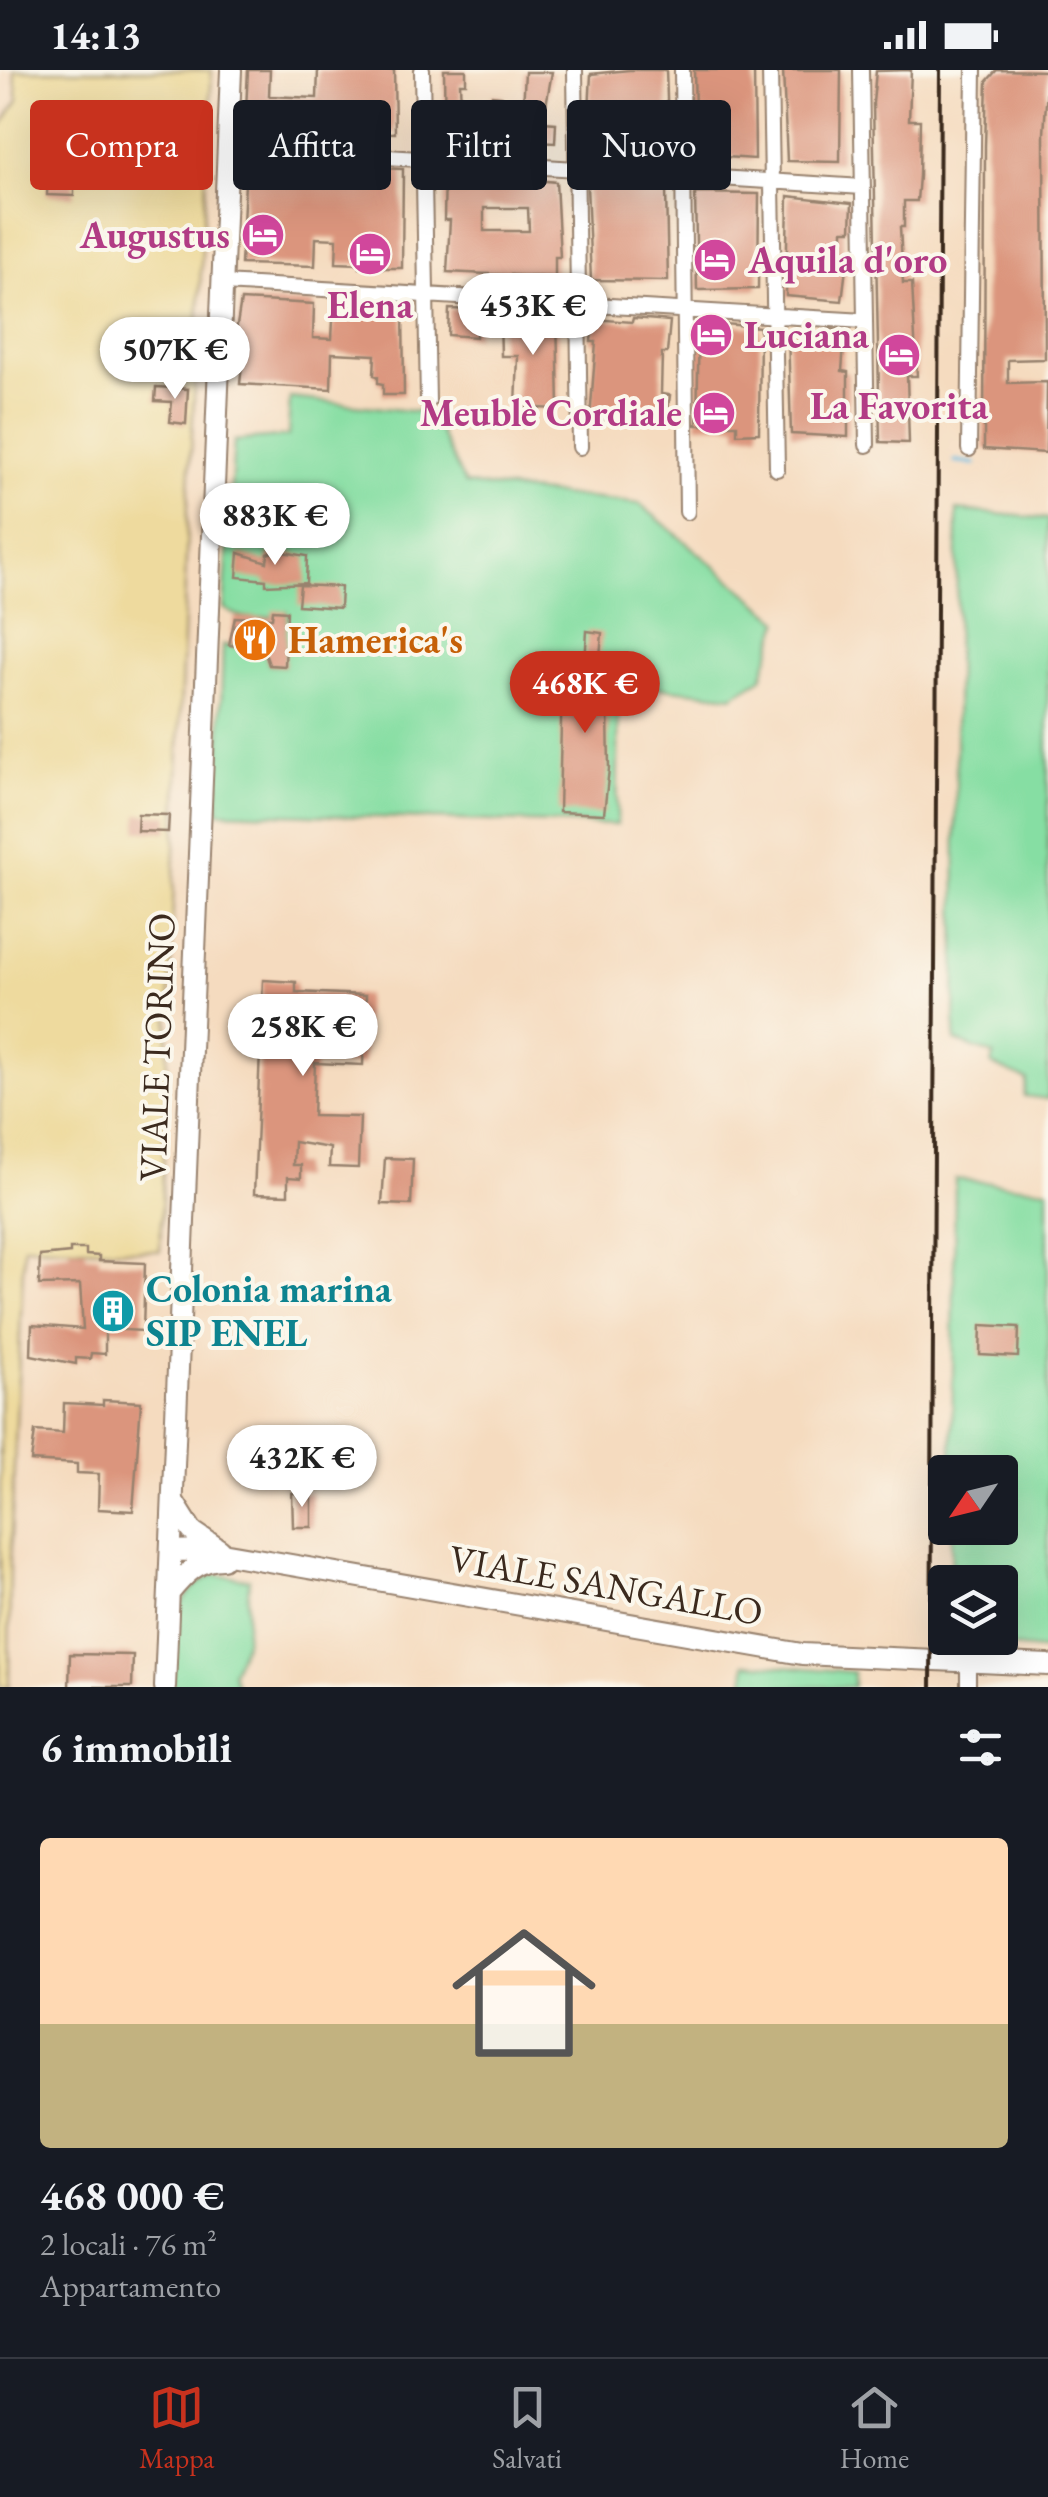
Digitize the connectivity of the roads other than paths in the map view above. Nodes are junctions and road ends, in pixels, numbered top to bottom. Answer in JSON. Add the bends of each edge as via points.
{"nodes":[{"id":1,"x":231,"y":70,"type":"edge"},
{"id":2,"x":422,"y":70,"type":"edge"},
{"id":3,"x":575,"y":70,"type":"edge"},
{"id":4,"x":682,"y":70,"type":"edge"},
{"id":5,"x":770,"y":70,"type":"edge"},
{"id":6,"x":861,"y":70,"type":"edge"},
{"id":7,"x":974,"y":70,"type":"edge"},
{"id":8,"x":423,"y":100,"type":"edge"},
{"id":9,"x":575,"y":100,"type":"edge"},
{"id":10,"x":682,"y":100,"type":"edge"},
{"id":11,"x":229,"y":147,"type":"junction"},
{"id":12,"x":411,"y":158,"type":"edge"},
{"id":13,"x":731,"y":179,"type":"edge"},
{"id":14,"x":772,"y":181,"type":"junction"},
{"id":15,"x":863,"y":186,"type":"junction"},
{"id":16,"x":424,"y":190,"type":"edge"},
{"id":17,"x":576,"y":190,"type":"edge"},
{"id":18,"x":683,"y":190,"type":"edge"},
{"id":19,"x":222,"y":283,"type":"junction"},
{"id":20,"x":426,"y":295,"type":"junction"},
{"id":21,"x":578,"y":304,"type":"junction"},
{"id":22,"x":685,"y":310,"type":"junction"},
{"id":23,"x":775,"y":316,"type":"junction"},
{"id":24,"x":865,"y":321,"type":"junction"},
{"id":25,"x":428,"y":402,"type":"dead end"},
{"id":26,"x":867,"y":445,"type":"dead end"},
{"id":27,"x":580,"y":446,"type":"dead end"},
{"id":28,"x":969,"y":449,"type":"dead end"},
{"id":29,"x":778,"y":469,"type":"dead end"},
{"id":30,"x":687,"y":512,"type":"dead end"},
{"id":31,"x":174,"y":1501,"type":"junction"},
{"id":32,"x":171,"y":1551,"type":"junction"},
{"id":33,"x":234,"y":1558,"type":"junction"},
{"id":34,"x":169,"y":1593,"type":"junction"},
{"id":35,"x":968,"y":1658,"type":"junction"},
{"id":36,"x":1048,"y":1665,"type":"edge"},
{"id":37,"x":165,"y":1687,"type":"edge"},
{"id":38,"x":968,"y":1687,"type":"edge"}],
"edges":[{"from":1,"to":11,"type":"street","name":"VIALE TORINO"},
{"from":2,"to":8,"type":"street"},
{"from":3,"to":9,"type":"street"},
{"from":4,"to":10,"type":"street"},
{"from":5,"to":14,"type":"street"},
{"from":6,"to":15,"type":"street"},
{"from":7,"to":28,"type":"street"},
{"from":11,"to":12,"type":"street"},
{"from":11,"to":19,"type":"street","name":"VIALE TORINO"},
{"from":13,"to":14,"type":"street"},
{"from":14,"to":15,"type":"street"},
{"from":14,"to":23,"type":"street"},
{"from":15,"to":24,"type":"street"},
{"from":16,"to":20,"type":"street"},
{"from":17,"to":21,"type":"street"},
{"from":18,"to":22,"type":"street"},
{"from":19,"to":20,"type":"street"},
{"from":19,"to":31,"type":"street","name":"VIALE TORINO"},
{"from":20,"to":21,"type":"street"},
{"from":20,"to":25,"type":"street"},
{"from":21,"to":22,"type":"street"},
{"from":21,"to":27,"type":"street"},
{"from":22,"to":23,"type":"street"},
{"from":22,"to":30,"type":"street"},
{"from":23,"to":24,"type":"street"},
{"from":23,"to":29,"type":"street"},
{"from":24,"to":26,"type":"street"},
{"from":31,"to":32,"type":"street","name":"VIALE TORINO"},
{"from":31,"to":33,"type":"street","name":"VIALE SANGALLO","via":[[192,1531]]},
{"from":32,"to":33,"type":"street","name":"VIALE SANGALLO"},
{"from":32,"to":34,"type":"street","name":"VIALE TORINO"},
{"from":33,"to":34,"type":"street","name":"VIALE SANGALLO","via":[[209,1559]]},
{"from":33,"to":35,"type":"street","name":"VIALE SANGALLO","via":[[802,1654]]},
{"from":34,"to":37,"type":"street","name":"VIALE TORINO"},
{"from":35,"to":36,"type":"street","name":"VIALE SANGALLO"},
{"from":35,"to":38,"type":"street"}]}
